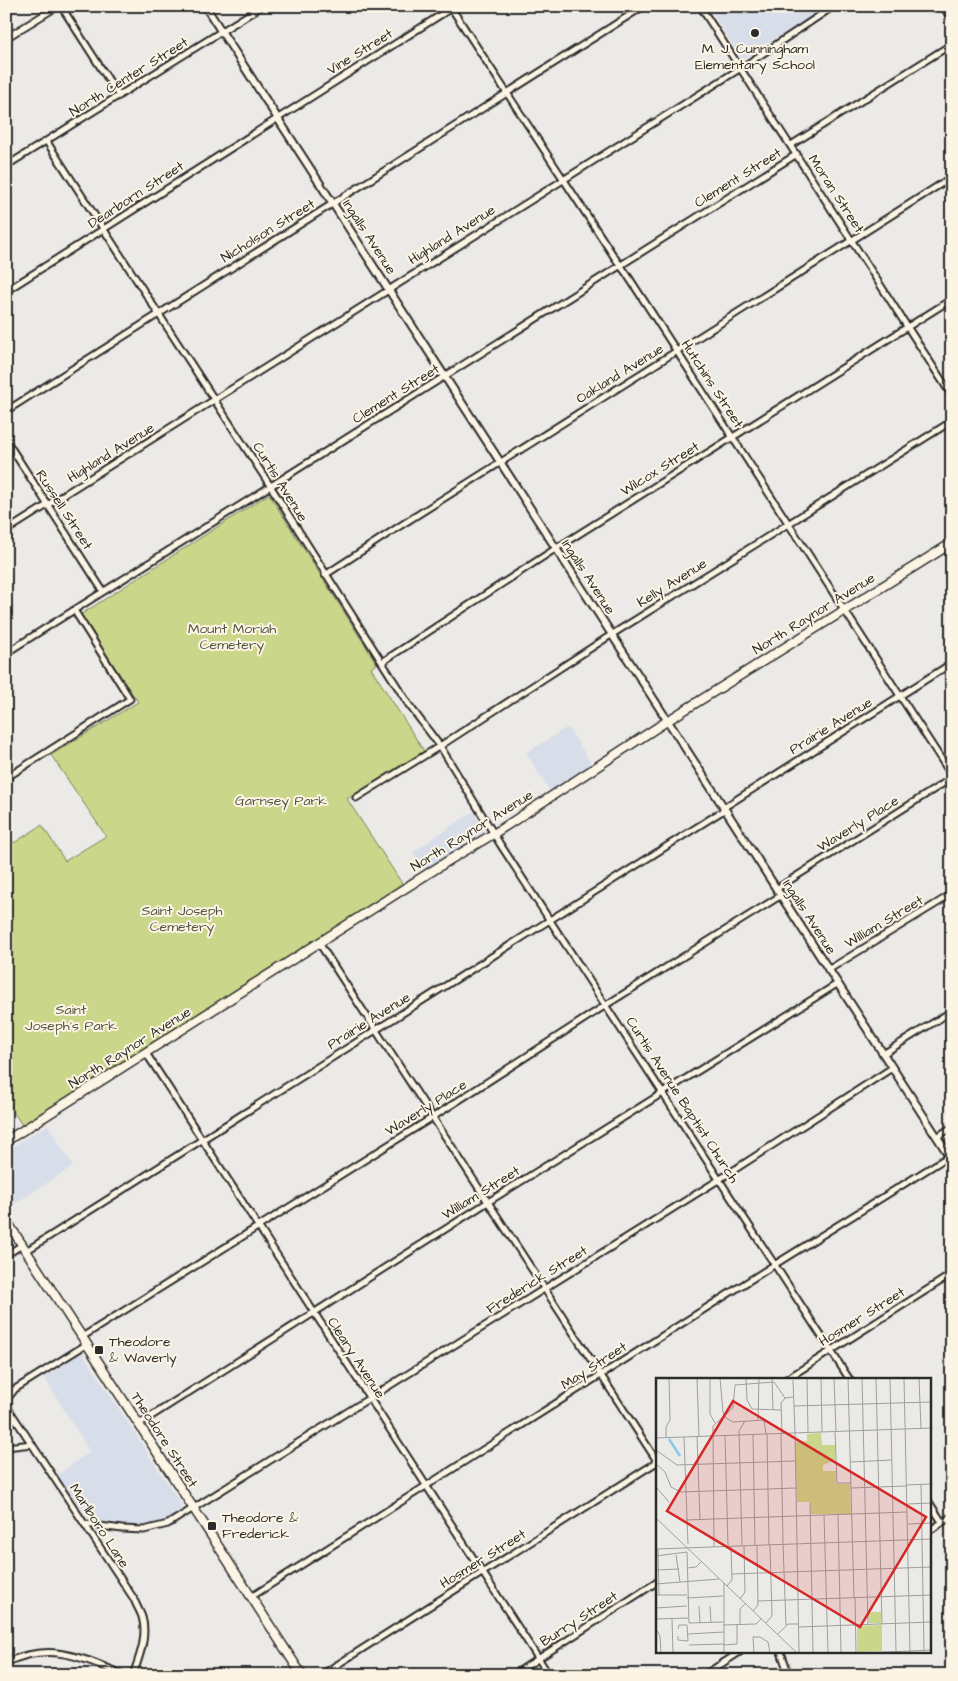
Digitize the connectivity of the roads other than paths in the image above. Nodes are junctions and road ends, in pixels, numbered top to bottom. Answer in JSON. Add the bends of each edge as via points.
{"nodes":[{"id":1,"x":60,"y":6,"type":"edge"},
{"id":2,"x":205,"y":6,"type":"edge"},
{"id":3,"x":262,"y":6,"type":"edge"},
{"id":4,"x":644,"y":6,"type":"edge"},
{"id":5,"x":700,"y":6,"type":"edge"},
{"id":6,"x":834,"y":6,"type":"edge"},
{"id":7,"x":943,"y":6,"type":"edge"},
{"id":8,"x":452,"y":7,"type":"edge"},
{"id":9,"x":952,"y":20,"type":"edge"},
{"id":10,"x":222,"y":32,"type":"junction"},
{"id":11,"x":6,"y":38,"type":"edge"},
{"id":12,"x":952,"y":44,"type":"edge"},
{"id":13,"x":740,"y":68,"type":"junction"},
{"id":14,"x":507,"y":93,"type":"junction"},
{"id":15,"x":119,"y":96,"type":"junction"},
{"id":16,"x":278,"y":118,"type":"junction"},
{"id":17,"x":47,"y":142,"type":"junction"},
{"id":18,"x":791,"y":145,"type":"junction"},
{"id":19,"x":797,"y":154,"type":"junction"},
{"id":20,"x":6,"y":166,"type":"edge"},
{"id":21,"x":952,"y":177,"type":"edge"},
{"id":22,"x":563,"y":179,"type":"junction"},
{"id":23,"x":333,"y":204,"type":"junction"},
{"id":24,"x":104,"y":229,"type":"junction"},
{"id":25,"x":852,"y":241,"type":"junction"},
{"id":26,"x":620,"y":265,"type":"junction"},
{"id":27,"x":388,"y":289,"type":"junction"},
{"id":28,"x":6,"y":291,"type":"edge"},
{"id":29,"x":952,"y":298,"type":"edge"},
{"id":30,"x":159,"y":314,"type":"junction"},
{"id":31,"x":908,"y":327,"type":"junction"},
{"id":32,"x":677,"y":352,"type":"junction"},
{"id":33,"x":444,"y":377,"type":"junction"},
{"id":34,"x":952,"y":396,"type":"edge"},
{"id":35,"x":215,"y":401,"type":"junction"},
{"id":36,"x":6,"y":411,"type":"edge"},
{"id":37,"x":952,"y":421,"type":"edge"},
{"id":38,"x":732,"y":437,"type":"junction"},
{"id":39,"x":6,"y":440,"type":"edge"},
{"id":40,"x":500,"y":463,"type":"junction"},
{"id":41,"x":271,"y":487,"type":"junction"},
{"id":42,"x":48,"y":505,"type":"junction"},
{"id":43,"x":788,"y":524,"type":"junction"},
{"id":44,"x":6,"y":531,"type":"edge"},
{"id":45,"x":952,"y":543,"type":"edge"},
{"id":46,"x":556,"y":549,"type":"junction"},
{"id":47,"x":325,"y":575,"type":"junction"},
{"id":48,"x":103,"y":591,"type":"junction"},
{"id":49,"x":74,"y":610,"type":"junction"},
{"id":50,"x":844,"y":610,"type":"junction"},
{"id":51,"x":611,"y":635,"type":"junction"},
{"id":52,"x":6,"y":653,"type":"edge"},
{"id":53,"x":382,"y":662,"type":"junction"},
{"id":54,"x":952,"y":663,"type":"edge"},
{"id":55,"x":899,"y":696,"type":"junction"},
{"id":56,"x":667,"y":721,"type":"junction"},
{"id":57,"x":440,"y":746,"type":"junction"},
{"id":58,"x":952,"y":777,"type":"edge"},
{"id":59,"x":6,"y":778,"type":"edge"},
{"id":60,"x":356,"y":798,"type":"dead end"},
{"id":61,"x":724,"y":809,"type":"junction"},
{"id":62,"x":495,"y":833,"type":"junction"},
{"id":63,"x":776,"y":889,"type":"junction"},
{"id":64,"x":952,"y":894,"type":"edge"},
{"id":65,"x":780,"y":896,"type":"junction"},
{"id":66,"x":550,"y":920,"type":"junction"},
{"id":67,"x":319,"y":942,"type":"junction"},
{"id":68,"x":828,"y":970,"type":"junction"},
{"id":69,"x":837,"y":984,"type":"junction"},
{"id":70,"x":606,"y":1005,"type":"junction"},
{"id":71,"x":952,"y":1011,"type":"edge"},
{"id":72,"x":376,"y":1030,"type":"junction"},
{"id":73,"x":146,"y":1053,"type":"junction"},
{"id":74,"x":883,"y":1054,"type":"junction"},
{"id":75,"x":892,"y":1068,"type":"junction"},
{"id":76,"x":663,"y":1092,"type":"junction"},
{"id":77,"x":433,"y":1117,"type":"junction"},
{"id":78,"x":952,"y":1127,"type":"edge"},
{"id":79,"x":937,"y":1137,"type":"junction"},
{"id":80,"x":201,"y":1139,"type":"junction"},
{"id":81,"x":6,"y":1141,"type":"edge"},
{"id":82,"x":950,"y":1158,"type":"edge"},
{"id":83,"x":720,"y":1179,"type":"junction"},
{"id":84,"x":488,"y":1202,"type":"junction"},
{"id":85,"x":6,"y":1220,"type":"edge"},
{"id":86,"x":257,"y":1226,"type":"junction"},
{"id":87,"x":24,"y":1248,"type":"junction"},
{"id":88,"x":6,"y":1255,"type":"edge"},
{"id":89,"x":775,"y":1264,"type":"junction"},
{"id":90,"x":952,"y":1274,"type":"edge"},
{"id":91,"x":545,"y":1288,"type":"junction"},
{"id":92,"x":313,"y":1312,"type":"junction"},
{"id":93,"x":84,"y":1340,"type":"junction"},
{"id":94,"x":831,"y":1350,"type":"junction"},
{"id":95,"x":601,"y":1375,"type":"junction"},
{"id":96,"x":788,"y":1378,"type":"edge"},
{"id":97,"x":849,"y":1378,"type":"edge"},
{"id":98,"x":8,"y":1398,"type":"joint"},
{"id":99,"x":368,"y":1398,"type":"junction"},
{"id":100,"x":138,"y":1424,"type":"junction"},
{"id":101,"x":32,"y":1444,"type":"junction"},
{"id":102,"x":6,"y":1447,"type":"edge"},
{"id":103,"x":656,"y":1459,"type":"edge"},
{"id":104,"x":656,"y":1462,"type":"edge"},
{"id":105,"x":426,"y":1487,"type":"junction"},
{"id":106,"x":930,"y":1504,"type":"edge"},
{"id":107,"x":194,"y":1509,"type":"junction"},
{"id":108,"x":952,"y":1516,"type":"edge"},
{"id":109,"x":942,"y":1522,"type":"junction"},
{"id":110,"x":85,"y":1524,"type":"junction"},
{"id":111,"x":930,"y":1530,"type":"edge"},
{"id":112,"x":482,"y":1573,"type":"junction"},
{"id":113,"x":656,"y":1583,"type":"edge"},
{"id":114,"x":251,"y":1597,"type":"junction"},
{"id":115,"x":737,"y":1654,"type":"edge"},
{"id":116,"x":782,"y":1654,"type":"edge"},
{"id":117,"x":538,"y":1658,"type":"junction"},
{"id":118,"x":6,"y":1663,"type":"edge"},
{"id":119,"x":124,"y":1675,"type":"edge"},
{"id":120,"x":133,"y":1675,"type":"edge"},
{"id":121,"x":302,"y":1675,"type":"edge"},
{"id":122,"x":321,"y":1675,"type":"edge"},
{"id":123,"x":513,"y":1675,"type":"edge"},
{"id":124,"x":549,"y":1675,"type":"edge"},
{"id":125,"x":704,"y":1675,"type":"edge"},
{"id":126,"x":789,"y":1675,"type":"edge"}],
"edges":[{"from":1,"to":11,"type":"street"},
{"from":1,"to":15,"type":"street"},
{"from":2,"to":10,"type":"street","name":"Ingalls Avenue"},
{"from":3,"to":10,"type":"street","name":"North Center Street"},
{"from":4,"to":14,"type":"street","name":"Nicholson Street"},
{"from":5,"to":13,"type":"street","name":"Moran Street"},
{"from":6,"to":13,"type":"street","name":"Highland Avenue"},
{"from":7,"to":9,"type":"street"},
{"from":8,"to":14,"type":"street","name":"Hutchins Street"},
{"from":8,"to":16,"type":"street","name":"Vine Street"},
{"from":10,"to":15,"type":"street","name":"North Center Street"},
{"from":10,"to":16,"type":"street","name":"Ingalls Avenue"},
{"from":12,"to":18,"type":"street","name":"Clement Street"},
{"from":13,"to":18,"type":"street","name":"Moran Street"},
{"from":13,"to":22,"type":"street","name":"Highland Avenue"},
{"from":14,"to":22,"type":"street","name":"Hutchins Street"},
{"from":14,"to":23,"type":"street","name":"Nicholson Street"},
{"from":15,"to":17,"type":"street","name":"North Center Street"},
{"from":16,"to":23,"type":"street","name":"Ingalls Avenue"},
{"from":16,"to":24,"type":"street","name":"Dearborn Street"},
{"from":17,"to":20,"type":"street","name":"North Center Street"},
{"from":17,"to":24,"type":"street","name":"Curtis Avenue"},
{"from":18,"to":19,"type":"street","name":"Moran Street"},
{"from":19,"to":25,"type":"street","name":"Moran Street"},
{"from":19,"to":26,"type":"street","name":"Clement Street"},
{"from":21,"to":25,"type":"street","name":"Oakland Avenue"},
{"from":22,"to":26,"type":"street","name":"Hutchins Street"},
{"from":22,"to":27,"type":"street","name":"Highland Avenue"},
{"from":23,"to":27,"type":"street","name":"Ingalls Avenue"},
{"from":23,"to":30,"type":"street","name":"Nicholson Street"},
{"from":24,"to":28,"type":"street","name":"Dearborn Street"},
{"from":24,"to":30,"type":"street","name":"Curtis Avenue"},
{"from":25,"to":31,"type":"street","name":"Moran Street"},
{"from":25,"to":32,"type":"street","name":"Oakland Avenue"},
{"from":26,"to":32,"type":"street","name":"Hutchins Street"},
{"from":26,"to":33,"type":"street","name":"Clement Street"},
{"from":27,"to":33,"type":"street","name":"Ingalls Avenue"},
{"from":27,"to":35,"type":"street","name":"Highland Avenue"},
{"from":29,"to":31,"type":"street","name":"Wilcox Street"},
{"from":30,"to":35,"type":"street","name":"Curtis Avenue"},
{"from":30,"to":36,"type":"street","name":"Nicholson Street"},
{"from":31,"to":34,"type":"street","name":"Moran Street"},
{"from":31,"to":38,"type":"street","name":"Wilcox Street"},
{"from":32,"to":38,"type":"street","name":"Hutchins Street"},
{"from":32,"to":40,"type":"street","name":"Oakland Avenue"},
{"from":33,"to":40,"type":"street","name":"Ingalls Avenue"},
{"from":33,"to":41,"type":"street","name":"Clement Street"},
{"from":35,"to":41,"type":"street","name":"Curtis Avenue"},
{"from":35,"to":42,"type":"street","name":"Highland Avenue"},
{"from":37,"to":43,"type":"street","name":"Kelly Avenue"},
{"from":38,"to":43,"type":"street","name":"Hutchins Street"},
{"from":38,"to":46,"type":"street","name":"Wilcox Street"},
{"from":39,"to":42,"type":"street","name":"Russell Street"},
{"from":40,"to":46,"type":"street","name":"Ingalls Avenue"},
{"from":40,"to":47,"type":"street","name":"Oakland Avenue"},
{"from":41,"to":47,"type":"street","name":"Curtis Avenue"},
{"from":41,"to":48,"type":"street","name":"Clement Street"},
{"from":42,"to":44,"type":"street","name":"Highland Avenue"},
{"from":42,"to":48,"type":"street","name":"Russell Street"},
{"from":43,"to":50,"type":"street","name":"Hutchins Street"},
{"from":43,"to":51,"type":"street","name":"Kelly Avenue"},
{"from":45,"to":50,"type":"main road","name":"North Raynor Avenue"},
{"from":46,"to":51,"type":"street","name":"Ingalls Avenue"},
{"from":46,"to":53,"type":"street","name":"Wilcox Street"},
{"from":47,"to":53,"type":"street","name":"Curtis Avenue"},
{"from":48,"to":49,"type":"street","name":"Clement Street"},
{"from":49,"to":52,"type":"street","name":"Clement Street"},
{"from":49,"to":59,"type":"street","via":[[130,699]]},
{"from":50,"to":55,"type":"street","name":"Hutchins Street"},
{"from":50,"to":56,"type":"main road","name":"North Raynor Avenue"},
{"from":51,"to":56,"type":"street","name":"Ingalls Avenue"},
{"from":51,"to":57,"type":"street","name":"Kelly Avenue"},
{"from":53,"to":57,"type":"street","name":"Curtis Avenue"},
{"from":54,"to":55,"type":"street","name":"Prairie Avenue"},
{"from":55,"to":58,"type":"street","name":"Hutchins Street"},
{"from":55,"to":61,"type":"street","name":"Prairie Avenue"},
{"from":56,"to":61,"type":"street","name":"Ingalls Avenue"},
{"from":56,"to":62,"type":"main road","name":"North Raynor Avenue"},
{"from":57,"to":60,"type":"street","name":"Kelly Avenue"},
{"from":57,"to":62,"type":"street","name":"Curtis Avenue"},
{"from":58,"to":63,"type":"street","name":"Waverly Place"},
{"from":61,"to":63,"type":"street","name":"Ingalls Avenue"},
{"from":61,"to":66,"type":"street","name":"Prairie Avenue"},
{"from":62,"to":66,"type":"street","name":"Curtis Avenue Baptist Church"},
{"from":62,"to":67,"type":"main road","name":"North Raynor Avenue"},
{"from":63,"to":65,"type":"street","name":"Ingalls Avenue"},
{"from":64,"to":68,"type":"street","name":"William Street"},
{"from":65,"to":68,"type":"street","name":"Ingalls Avenue"},
{"from":65,"to":70,"type":"street","name":"Waverly Place"},
{"from":66,"to":70,"type":"street","name":"Curtis Avenue Baptist Church"},
{"from":66,"to":72,"type":"street","name":"Prairie Avenue"},
{"from":67,"to":72,"type":"street"},
{"from":67,"to":73,"type":"main road","name":"North Raynor Avenue"},
{"from":68,"to":69,"type":"street","name":"Ingalls Avenue"},
{"from":69,"to":74,"type":"street","name":"Ingalls Avenue"},
{"from":69,"to":76,"type":"street","name":"William Street"},
{"from":70,"to":76,"type":"street","name":"Curtis Avenue Baptist Church"},
{"from":70,"to":77,"type":"street","name":"Waverly Place"},
{"from":71,"to":74,"type":"street"},
{"from":72,"to":77,"type":"street"},
{"from":72,"to":80,"type":"street","name":"Prairie Avenue"},
{"from":73,"to":80,"type":"street","name":"Cleary Avenue"},
{"from":73,"to":81,"type":"main road","name":"North Raynor Avenue"},
{"from":74,"to":75,"type":"street","name":"Ingalls Avenue"},
{"from":75,"to":79,"type":"street","name":"Ingalls Avenue"},
{"from":75,"to":83,"type":"street","name":"Frederick Street"},
{"from":76,"to":83,"type":"street","name":"Curtis Avenue Baptist Church"},
{"from":76,"to":84,"type":"street","name":"William Street"},
{"from":77,"to":84,"type":"street"},
{"from":77,"to":86,"type":"street","name":"Waverly Place"},
{"from":78,"to":79,"type":"street"},
{"from":79,"to":82,"type":"street","name":"Ingalls Avenue"},
{"from":80,"to":86,"type":"street","name":"Cleary Avenue"},
{"from":80,"to":87,"type":"street","name":"Prairie Avenue"},
{"from":82,"to":89,"type":"street","name":"May Street"},
{"from":83,"to":89,"type":"street","name":"Curtis Avenue Baptist Church"},
{"from":83,"to":91,"type":"street","name":"Frederick Street"},
{"from":84,"to":91,"type":"street"},
{"from":84,"to":92,"type":"street","name":"William Street"},
{"from":85,"to":87,"type":"main road","name":"Theodore Street"},
{"from":86,"to":92,"type":"street","name":"Cleary Avenue"},
{"from":86,"to":93,"type":"street","name":"Waverly Place"},
{"from":87,"to":88,"type":"street","name":"Prairie Avenue"},
{"from":87,"to":93,"type":"main road","name":"Theodore Street"},
{"from":89,"to":94,"type":"street","name":"Curtis Avenue Baptist Church"},
{"from":89,"to":95,"type":"street","name":"May Street"},
{"from":90,"to":94,"type":"street","name":"Hosmer Street"},
{"from":91,"to":95,"type":"street"},
{"from":91,"to":99,"type":"street","name":"Frederick Street"},
{"from":92,"to":99,"type":"street","name":"Cleary Avenue"},
{"from":92,"to":100,"type":"street","name":"William Street"},
{"from":93,"to":98,"type":"street","name":"Waverly Place","via":[[15,1389]]},
{"from":93,"to":100,"type":"main road","name":"Theodore Street"},
{"from":94,"to":96,"type":"street","name":"Hosmer Street"},
{"from":94,"to":97,"type":"street","name":"Curtis Avenue Baptist Church"},
{"from":95,"to":103,"type":"street"},
{"from":95,"to":105,"type":"street","name":"May Street"},
{"from":98,"to":101,"type":"street","name":"Marlboro Lane","via":[[8,1408]]},
{"from":99,"to":105,"type":"street","name":"Cleary Avenue"},
{"from":99,"to":107,"type":"street","name":"Frederick Street"},
{"from":100,"to":107,"type":"main road","name":"Theodore Street"},
{"from":101,"to":102,"type":"street"},
{"from":101,"to":110,"type":"street","name":"Marlboro Lane"},
{"from":104,"to":112,"type":"street","name":"Hosmer Street"},
{"from":105,"to":112,"type":"street","name":"Cleary Avenue"},
{"from":105,"to":114,"type":"street","name":"May Street"},
{"from":106,"to":109,"type":"street"},
{"from":107,"to":110,"type":"street","name":"Frederick Street","via":[[168,1524],[144,1530]]},
{"from":107,"to":114,"type":"main road","name":"Theodore Street"},
{"from":108,"to":109,"type":"street"},
{"from":109,"to":111,"type":"street"},
{"from":110,"to":120,"type":"street","name":"Marlboro Lane","via":[[134,1599],[143,1619],[144,1636]]},
{"from":112,"to":117,"type":"street","name":"Cleary Avenue"},
{"from":112,"to":122,"type":"street","name":"Hosmer Street"},
{"from":113,"to":117,"type":"street","name":"Burry Street"},
{"from":114,"to":121,"type":"main road","name":"Theodore Street"},
{"from":115,"to":125,"type":"street"},
{"from":116,"to":126,"type":"street"},
{"from":117,"to":123,"type":"street","name":"Burry Street"},
{"from":117,"to":124,"type":"street","name":"Cleary Avenue"},
{"from":118,"to":119,"type":"street","via":[[32,1654],[58,1652]]}]}
